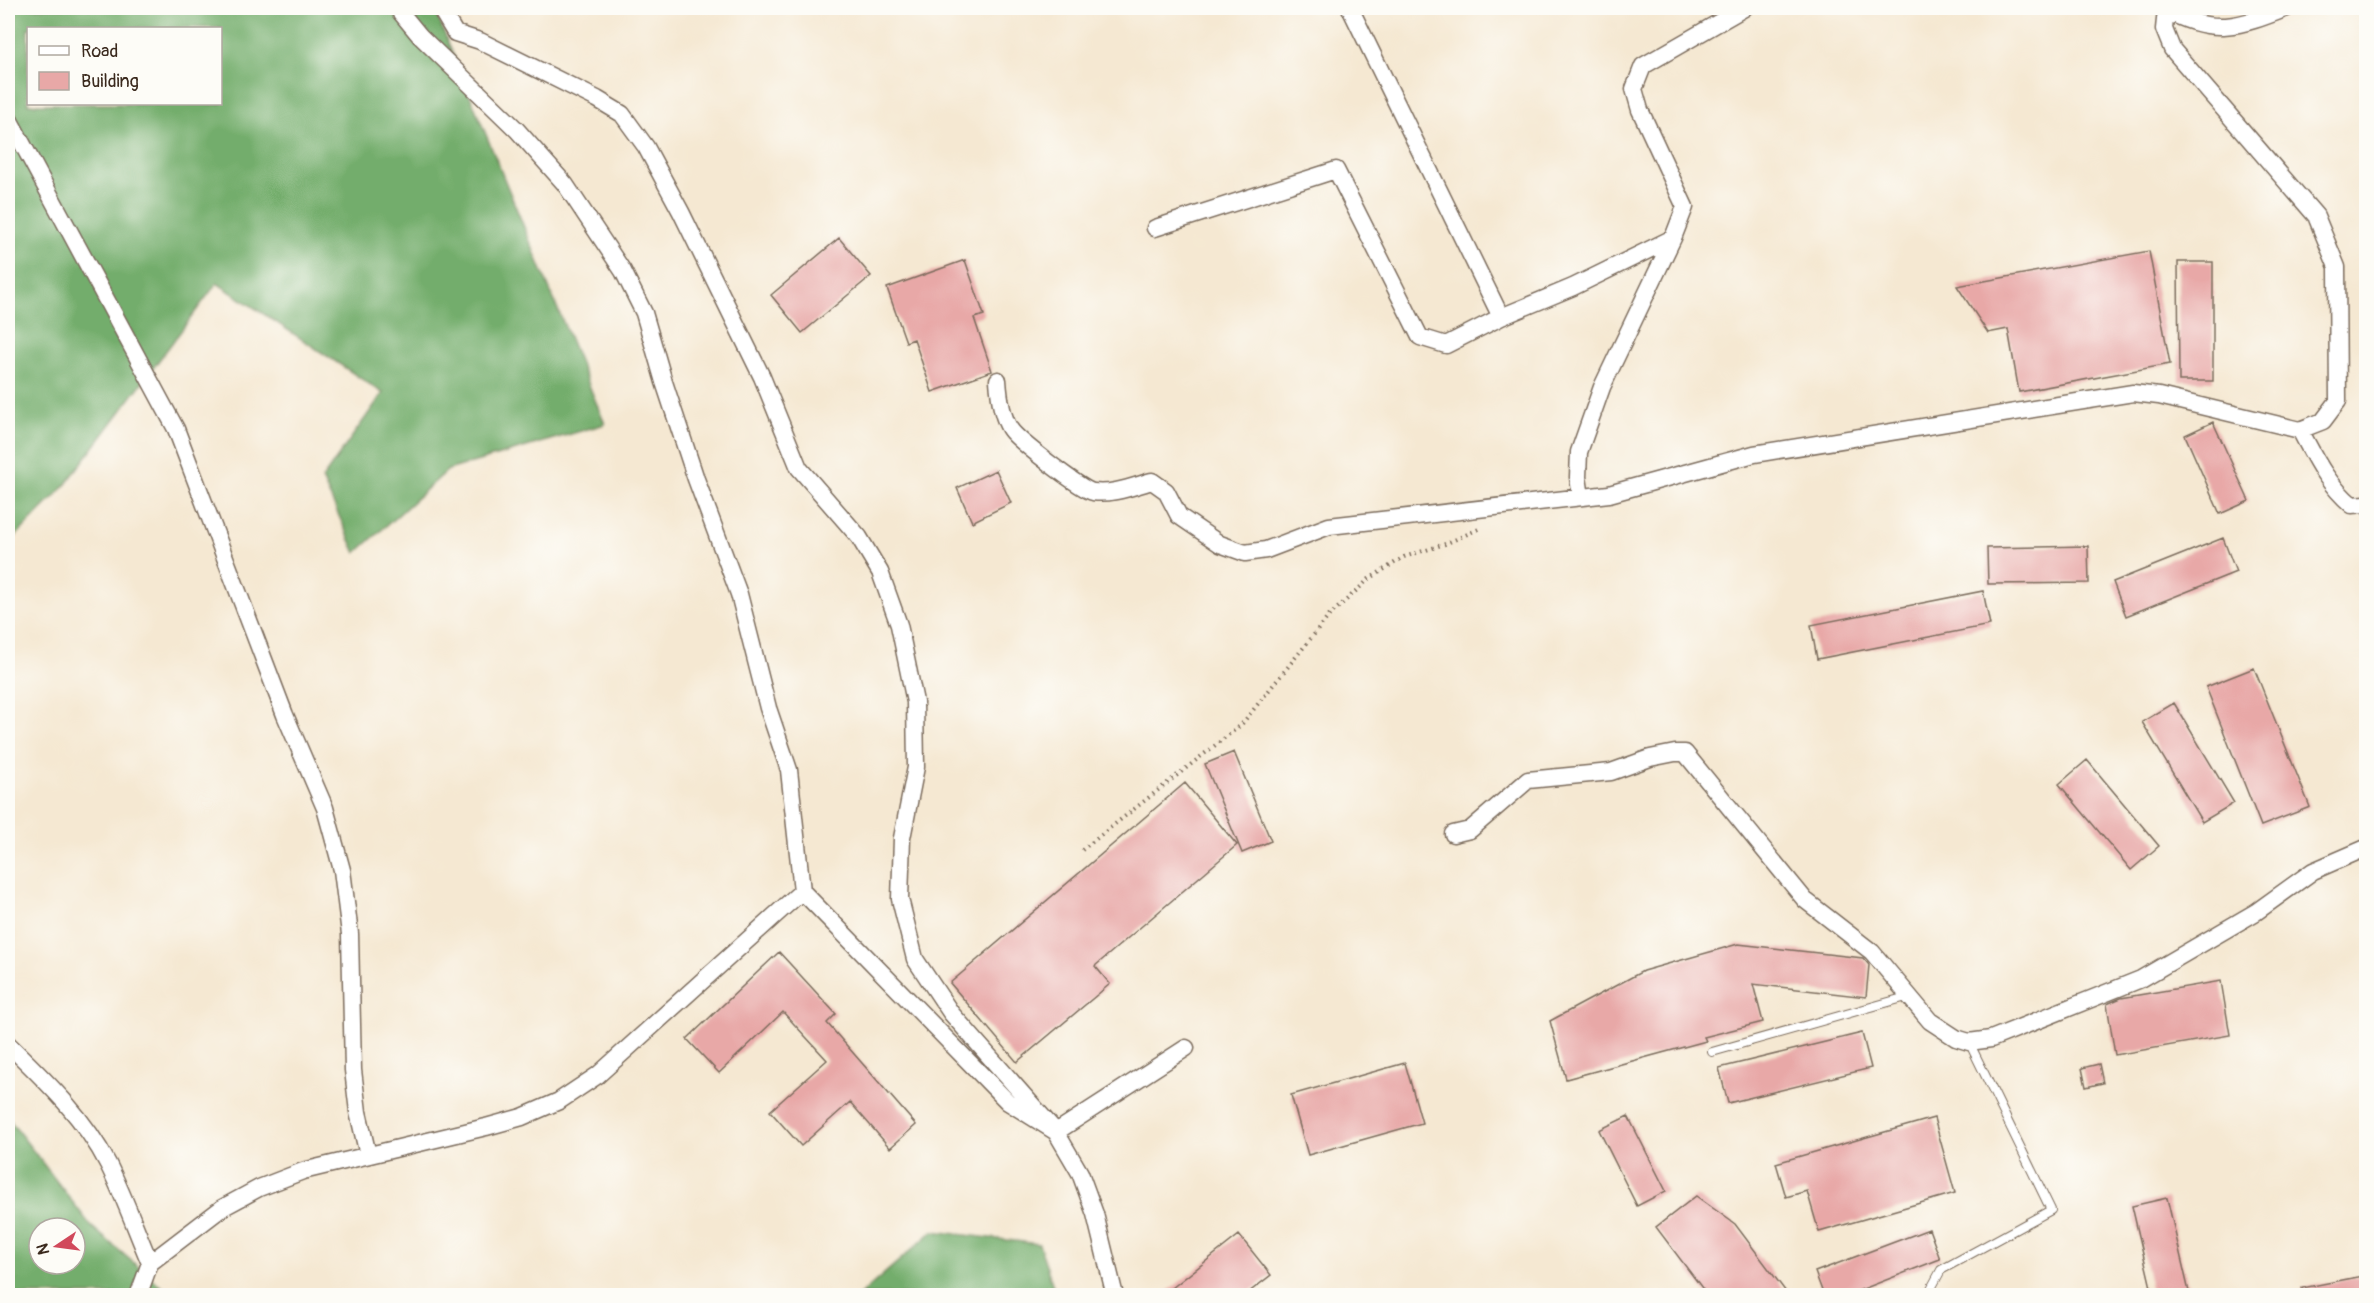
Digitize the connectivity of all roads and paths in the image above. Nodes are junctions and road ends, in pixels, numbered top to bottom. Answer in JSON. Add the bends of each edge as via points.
{"nodes":[{"id":1,"x":397,"y":8,"type":"edge"},
{"id":2,"x":440,"y":8,"type":"edge"},
{"id":3,"x":1350,"y":8,"type":"edge"},
{"id":4,"x":1744,"y":8,"type":"edge"},
{"id":5,"x":2287,"y":8,"type":"edge"},
{"id":6,"x":2165,"y":9,"type":"edge"},
{"id":7,"x":8,"y":117,"type":"edge"},
{"id":8,"x":1155,"y":228,"type":"dead end"},
{"id":9,"x":1673,"y":238,"type":"junction"},
{"id":10,"x":1501,"y":317,"type":"junction"},
{"id":11,"x":998,"y":380,"type":"dead end"},
{"id":12,"x":2300,"y":430,"type":"junction"},
{"id":13,"x":1581,"y":497,"type":"junction"},
{"id":14,"x":2367,"y":504,"type":"edge"},
{"id":15,"x":1485,"y":525,"type":"dead end"},
{"id":16,"x":1454,"y":834,"type":"dead end"},
{"id":17,"x":2367,"y":848,"type":"edge"},
{"id":18,"x":1082,"y":850,"type":"dead end"},
{"id":19,"x":802,"y":891,"type":"junction"},
{"id":20,"x":1910,"y":996,"type":"junction"},
{"id":21,"x":1969,"y":1042,"type":"junction"},
{"id":22,"x":8,"y":1044,"type":"edge"},
{"id":23,"x":1186,"y":1048,"type":"dead end"},
{"id":24,"x":1712,"y":1052,"type":"dead end"},
{"id":25,"x":1056,"y":1132,"type":"junction"},
{"id":26,"x":368,"y":1155,"type":"junction"},
{"id":27,"x":150,"y":1263,"type":"junction"},
{"id":28,"x":138,"y":1296,"type":"edge"},
{"id":29,"x":1115,"y":1296,"type":"edge"},
{"id":30,"x":1927,"y":1296,"type":"edge"}],
"edges":[{"from":1,"to":19,"type":"street","via":[[565,184],[623,271],[644,313],[696,479],[739,594],[768,708],[789,770]]},
{"from":2,"to":25,"type":"street","via":[[455,33],[480,41],[622,114],[681,212],[762,377],[799,468],[859,537],[880,572],[899,626],[915,702],[916,767],[902,838],[900,898],[915,959],[951,1013]]},
{"from":3,"to":10,"type":"street"},
{"from":4,"to":9,"type":"street","via":[[1643,66],[1634,88],[1640,110],[1685,207]]},
{"from":5,"to":6,"type":"street","via":[[2256,20],[2217,28],[2188,23]]},
{"from":6,"to":12,"type":"street","via":[[2164,29],[2172,49],[2316,216],[2337,267],[2338,401],[2323,421]]},
{"from":7,"to":26,"type":"street","via":[[176,429],[285,715],[325,808],[342,870],[350,934],[353,1070]]},
{"from":8,"to":10,"type":"street","via":[[1336,170],[1420,337],[1446,345]]},
{"from":9,"to":10,"type":"street"},
{"from":9,"to":13,"type":"street","via":[[1602,387],[1579,452]]},
{"from":11,"to":13,"type":"street","via":[[1009,428],[1031,451],[1092,492],[1122,490],[1152,481],[1166,491],[1179,516],[1220,544],[1245,554],[1329,526]]},
{"from":12,"to":13,"type":"street","via":[[2133,393],[1754,454],[1609,494]]},
{"from":12,"to":14,"type":"street","via":[[2335,490],[2352,505]]},
{"from":15,"to":18,"type":"path","via":[[1404,557],[1369,579],[1329,616],[1241,725]]},
{"from":16,"to":20,"type":"street","via":[[1470,830],[1528,780],[1611,772],[1650,758],[1685,753],[1805,900],[1872,952]]},
{"from":17,"to":21,"type":"street","via":[[2313,871],[2256,912],[2141,979],[1991,1039]]},
{"from":19,"to":25,"type":"street","via":[[1008,1102]]},
{"from":19,"to":26,"type":"street","via":[[598,1075],[559,1101],[486,1127]]},
{"from":20,"to":21,"type":"street","via":[[1930,1021]]},
{"from":20,"to":24,"type":"lane"},
{"from":21,"to":30,"type":"lane","via":[[2051,1210],[1941,1270]]},
{"from":22,"to":27,"type":"street","via":[[85,1128],[108,1164]]},
{"from":23,"to":25,"type":"street"},
{"from":25,"to":29,"type":"street","via":[[1080,1173],[1095,1214]]},
{"from":26,"to":27,"type":"street","via":[[303,1171],[259,1188],[222,1208]]},
{"from":27,"to":28,"type":"street"}]}
